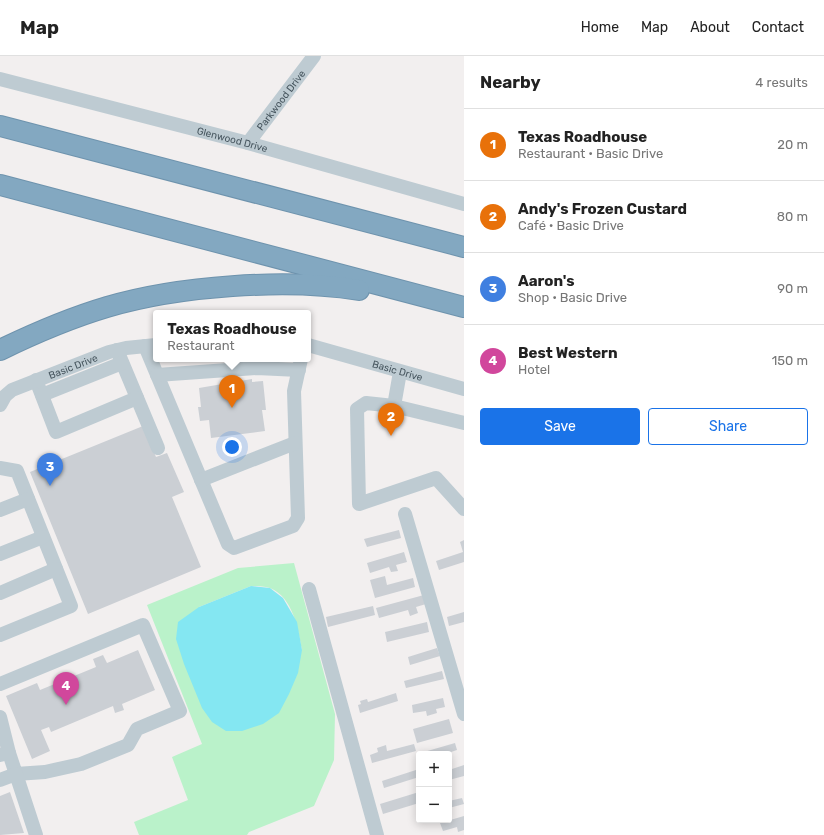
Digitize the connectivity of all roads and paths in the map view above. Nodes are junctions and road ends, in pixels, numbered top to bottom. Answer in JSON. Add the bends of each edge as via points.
{"nodes":[{"id":1,"x":314,"y":56,"type":"edge"},
{"id":2,"x":0,"y":79,"type":"edge"},
{"id":3,"x":0,"y":126,"type":"edge"},
{"id":4,"x":248,"y":144,"type":"junction"},
{"id":5,"x":0,"y":185,"type":"edge"},
{"id":6,"x":464,"y":204,"type":"edge"},
{"id":7,"x":464,"y":247,"type":"edge"},
{"id":8,"x":464,"y":307,"type":"edge"},
{"id":9,"x":150,"y":346,"type":"edge"},
{"id":10,"x":311,"y":346,"type":"edge"},
{"id":11,"x":0,"y":350,"type":"edge"},
{"id":12,"x":120,"y":357,"type":"junction"},
{"id":13,"x":153,"y":358,"type":"edge"},
{"id":14,"x":154,"y":362,"type":"edge"},
{"id":15,"x":300,"y":365,"type":"edge"},
{"id":16,"x":400,"y":372,"type":"junction"},
{"id":17,"x":157,"y":375,"type":"junction"},
{"id":18,"x":36,"y":380,"type":"junction"},
{"id":19,"x":464,"y":389,"type":"edge"},
{"id":20,"x":42,"y":395,"type":"junction"},
{"id":21,"x":137,"y":398,"type":"junction"},
{"id":22,"x":0,"y":405,"type":"edge"},
{"id":23,"x":394,"y":406,"type":"junction"},
{"id":24,"x":464,"y":423,"type":"edge"},
{"id":25,"x":295,"y":443,"type":"junction"},
{"id":26,"x":158,"y":448,"type":"dead end"},
{"id":27,"x":0,"y":468,"type":"edge"},
{"id":28,"x":201,"y":480,"type":"junction"},
{"id":29,"x":28,"y":499,"type":"junction"},
{"id":30,"x":464,"y":509,"type":"edge"},
{"id":31,"x":0,"y":510,"type":"edge"},
{"id":32,"x":405,"y":514,"type":"dead end"},
{"id":33,"x":43,"y":537,"type":"junction"},
{"id":34,"x":0,"y":554,"type":"edge"},
{"id":35,"x":56,"y":569,"type":"junction"},
{"id":36,"x":309,"y":588,"type":"dead end"},
{"id":37,"x":0,"y":593,"type":"edge"},
{"id":38,"x":0,"y":635,"type":"edge"},
{"id":39,"x":0,"y":684,"type":"edge"},
{"id":40,"x":464,"y":714,"type":"edge"},
{"id":41,"x":0,"y":717,"type":"edge"},
{"id":42,"x":4,"y":754,"type":"edge"},
{"id":43,"x":16,"y":774,"type":"junction"},
{"id":44,"x":0,"y":780,"type":"edge"},
{"id":45,"x":36,"y":835,"type":"edge"},
{"id":46,"x":377,"y":835,"type":"edge"}],
"edges":[{"from":1,"to":4,"type":"street","name":"Parkwood Drive"},
{"from":2,"to":4,"type":"street","name":"Glenwood Drive"},
{"from":3,"to":7,"type":"highway"},
{"from":4,"to":6,"type":"street","name":"Glenwood Drive"},
{"from":5,"to":8,"type":"highway"},
{"from":8,"to":11,"type":"highway","via":[[344,287],[239,286],[175,292],[108,307],[35,333]]},
{"from":9,"to":12,"type":"street","name":"Basic Drive"},
{"from":9,"to":13,"type":"street"},
{"from":10,"to":16,"type":"street","name":"Basic Drive"},
{"from":12,"to":18,"type":"street","name":"Basic Drive","via":[[87,360]]},
{"from":12,"to":20,"type":"street"},
{"from":12,"to":21,"type":"street"},
{"from":14,"to":17,"type":"street"},
{"from":15,"to":17,"type":"street"},
{"from":15,"to":25,"type":"street","via":[[294,391]]},
{"from":16,"to":19,"type":"street","name":"Basic Drive"},
{"from":16,"to":23,"type":"street"},
{"from":17,"to":28,"type":"street"},
{"from":18,"to":20,"type":"street"},
{"from":18,"to":22,"type":"street","name":"Basic Drive","via":[[12,390]]},
{"from":20,"to":21,"type":"street","via":[[56,432]]},
{"from":21,"to":26,"type":"street"},
{"from":23,"to":24,"type":"street"},
{"from":23,"to":30,"type":"street","via":[[366,403],[357,409],[359,504],[436,478]]},
{"from":25,"to":28,"type":"street"},
{"from":25,"to":28,"type":"street","via":[[298,518],[293,526],[234,548],[228,544]]},
{"from":27,"to":29,"type":"street","via":[[17,471]]},
{"from":29,"to":31,"type":"street"},
{"from":29,"to":33,"type":"street"},
{"from":32,"to":40,"type":"street"},
{"from":33,"to":34,"type":"street"},
{"from":33,"to":35,"type":"street"},
{"from":35,"to":37,"type":"street"},
{"from":35,"to":38,"type":"street","via":[[71,606]]},
{"from":36,"to":46,"type":"street"},
{"from":39,"to":43,"type":"street","via":[[143,625],[180,711],[137,729],[128,745],[81,764],[45,772]]},
{"from":41,"to":42,"type":"street"},
{"from":42,"to":43,"type":"street"},
{"from":43,"to":44,"type":"street"},
{"from":43,"to":45,"type":"street"}]}
